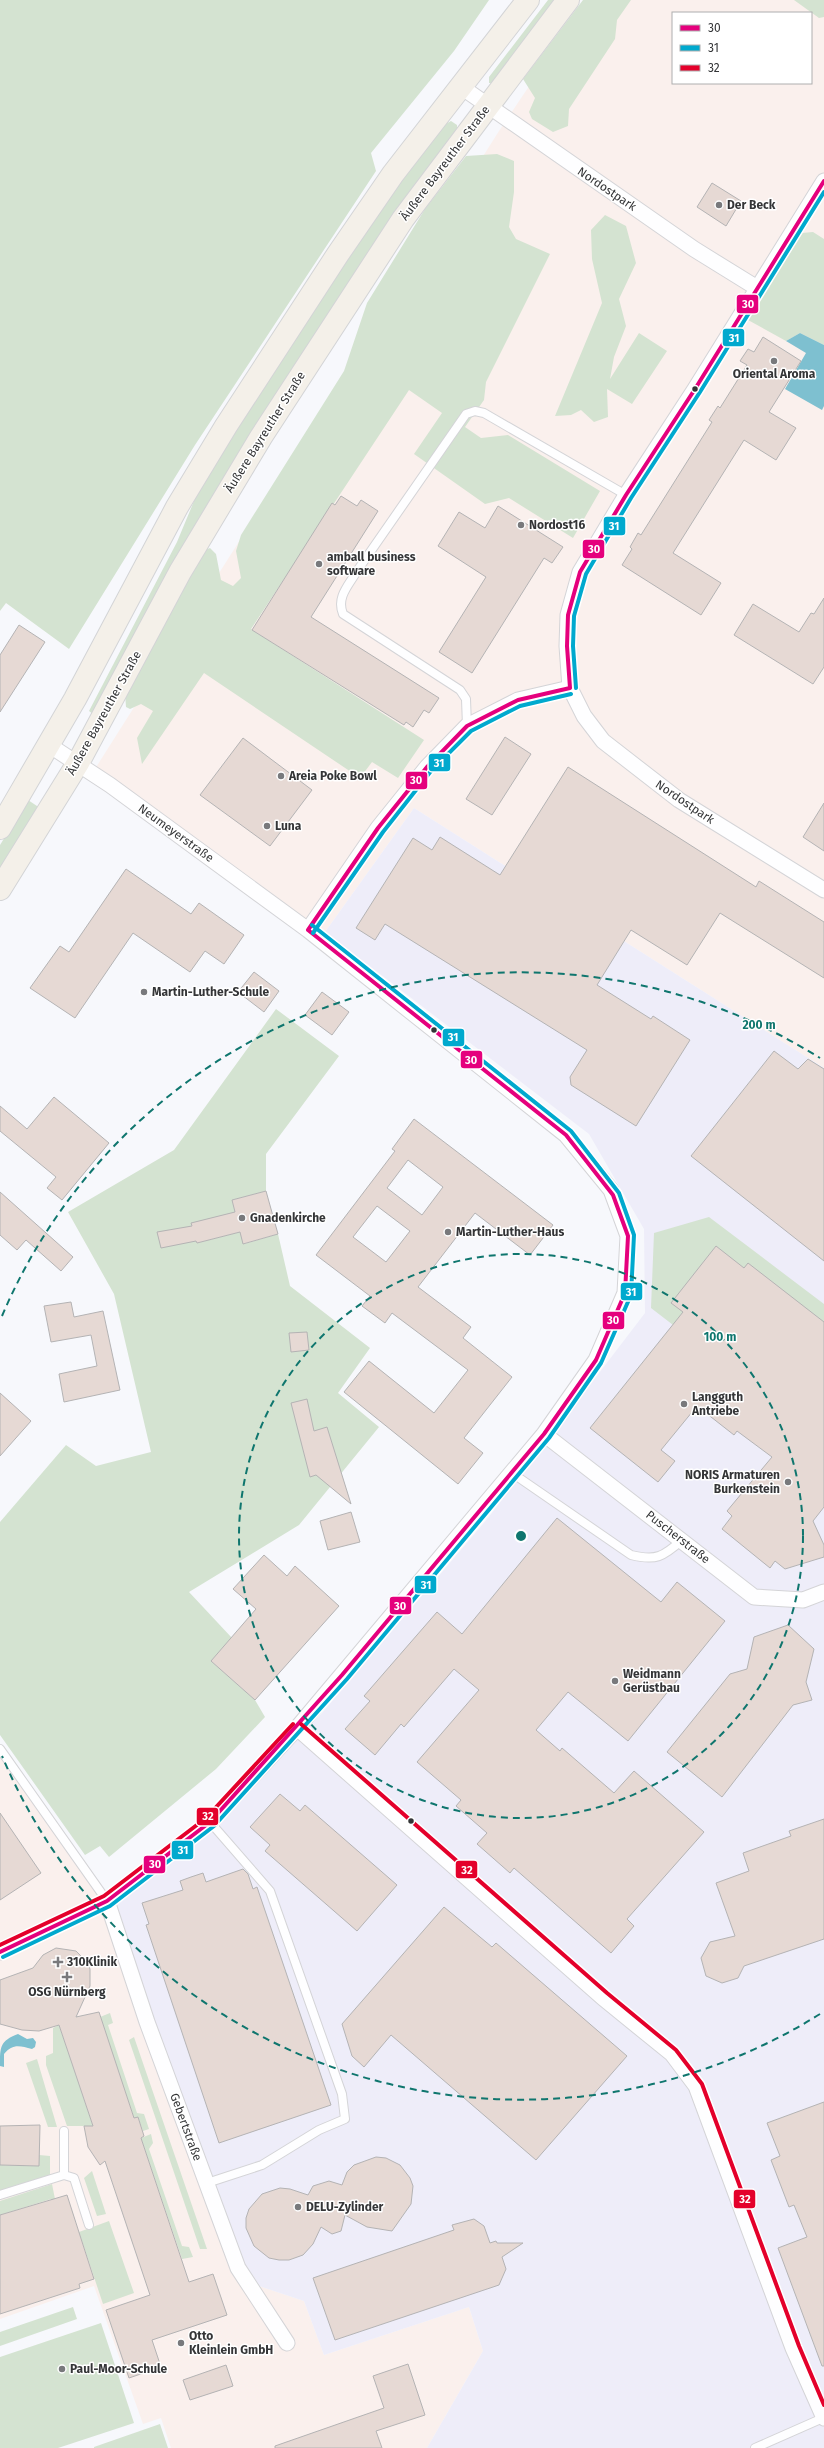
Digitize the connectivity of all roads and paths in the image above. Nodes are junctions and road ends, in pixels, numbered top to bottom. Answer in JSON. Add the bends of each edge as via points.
{"nodes":[{"id":1,"x":528,"y":0,"type":"edge"},
{"id":2,"x":568,"y":0,"type":"edge"},
{"id":3,"x":460,"y":86,"type":"junction"},
{"id":4,"x":488,"y":106,"type":"junction"},
{"id":5,"x":824,"y":181,"type":"edge"},
{"id":6,"x":757,"y":288,"type":"junction"},
{"id":7,"x":626,"y":495,"type":"junction"},
{"id":8,"x":570,"y":688,"type":"junction"},
{"id":9,"x":467,"y":726,"type":"junction"},
{"id":10,"x":49,"y":745,"type":"junction"},
{"id":11,"x":78,"y":763,"type":"junction"},
{"id":12,"x":0,"y":828,"type":"edge"},
{"id":13,"x":0,"y":889,"type":"edge"},
{"id":14,"x":824,"y":890,"type":"edge"},
{"id":15,"x":308,"y":930,"type":"junction"},
{"id":16,"x":544,"y":1434,"type":"junction"},
{"id":17,"x":512,"y":1473,"type":"junction"},
{"id":18,"x":682,"y":1540,"type":"junction"},
{"id":19,"x":824,"y":1592,"type":"edge"},
{"id":20,"x":297,"y":1728,"type":"junction"},
{"id":21,"x":0,"y":1749,"type":"edge"},
{"id":22,"x":210,"y":1822,"type":"junction"},
{"id":23,"x":107,"y":1901,"type":"junction"},
{"id":24,"x":0,"y":1952,"type":"edge"},
{"id":25,"x":64,"y":2131,"type":"dead end"},
{"id":26,"x":64,"y":2175,"type":"junction"},
{"id":27,"x":207,"y":2183,"type":"junction"},
{"id":28,"x":0,"y":2195,"type":"edge"},
{"id":29,"x":89,"y":2225,"type":"dead end"},
{"id":30,"x":287,"y":2343,"type":"dead end"},
{"id":31,"x":824,"y":2418,"type":"edge"},
{"id":32,"x":755,"y":2448,"type":"edge"}],
"edges":[{"from":1,"to":3,"type":"main road"},
{"from":2,"to":4,"type":"main road","name":"Äußere Bayreuther Straße"},
{"from":3,"to":4,"type":"street","name":"Nordostpark"},
{"from":3,"to":10,"type":"main road","via":[[353,231],[197,471]]},
{"from":4,"to":6,"type":"street","name":"Nordostpark","via":[[694,249]]},
{"from":4,"to":11,"type":"main road","name":"Äußere Bayreuther Straße","via":[[403,219],[261,437],[180,572]]},
{"from":5,"to":6,"type":"street","name":"Nordostpark"},
{"from":6,"to":7,"type":"street","name":"Nordostpark"},
{"from":7,"to":8,"type":"street","name":"Nordostpark","via":[[580,572],[568,615]]},
{"from":7,"to":9,"type":"lane","via":[[484,413],[475,411],[466,414],[362,565],[342,595],[340,606],[343,614],[460,690],[466,700]]},
{"from":8,"to":9,"type":"street","via":[[518,700]]},
{"from":8,"to":14,"type":"street","name":"Nordostpark","via":[[584,716],[603,741],[621,756],[679,800]]},
{"from":9,"to":15,"type":"street","via":[[427,766],[378,828]]},
{"from":10,"to":11,"type":"street","name":"Neumeyerstraße"},
{"from":10,"to":12,"type":"main road"},
{"from":11,"to":13,"type":"main road","name":"Äußere Bayreuther Straße"},
{"from":11,"to":15,"type":"street","name":"Neumeyerstraße"},
{"from":15,"to":16,"type":"street","name":"Neumeyerstraße","via":[[566,1135],[611,1190],[628,1236],[625,1292],[596,1360]]},
{"from":16,"to":17,"type":"street","name":"Neumeyerstraße"},
{"from":16,"to":18,"type":"street","name":"Puscherstraße"},
{"from":17,"to":18,"type":"lane","via":[[631,1555],[649,1560],[667,1554]]},
{"from":17,"to":20,"type":"street","name":"Neumeyerstraße"},
{"from":18,"to":19,"type":"street","name":"Puscherstraße","via":[[754,1597],[803,1600]]},
{"from":20,"to":22,"type":"street","name":"Neumeyerstraße"},
{"from":20,"to":31,"type":"street","via":[[603,1998],[672,2054],[696,2086],[793,2348]]},
{"from":21,"to":23,"type":"lane"},
{"from":22,"to":23,"type":"street","name":"Neumeyerstraße"},
{"from":22,"to":27,"type":"lane","via":[[270,1891],[342,2094],[345,2119],[319,2130],[262,2164]]},
{"from":23,"to":24,"type":"street","name":"Neumeyerstraße"},
{"from":23,"to":27,"type":"street","name":"Gebertstraße","via":[[147,2022]]},
{"from":25,"to":26,"type":"lane"},
{"from":26,"to":28,"type":"lane"},
{"from":26,"to":29,"type":"lane","via":[[74,2178]]},
{"from":27,"to":30,"type":"street","name":"Gebertstraße","via":[[238,2268]]},
{"from":31,"to":32,"type":"lane"}]}
